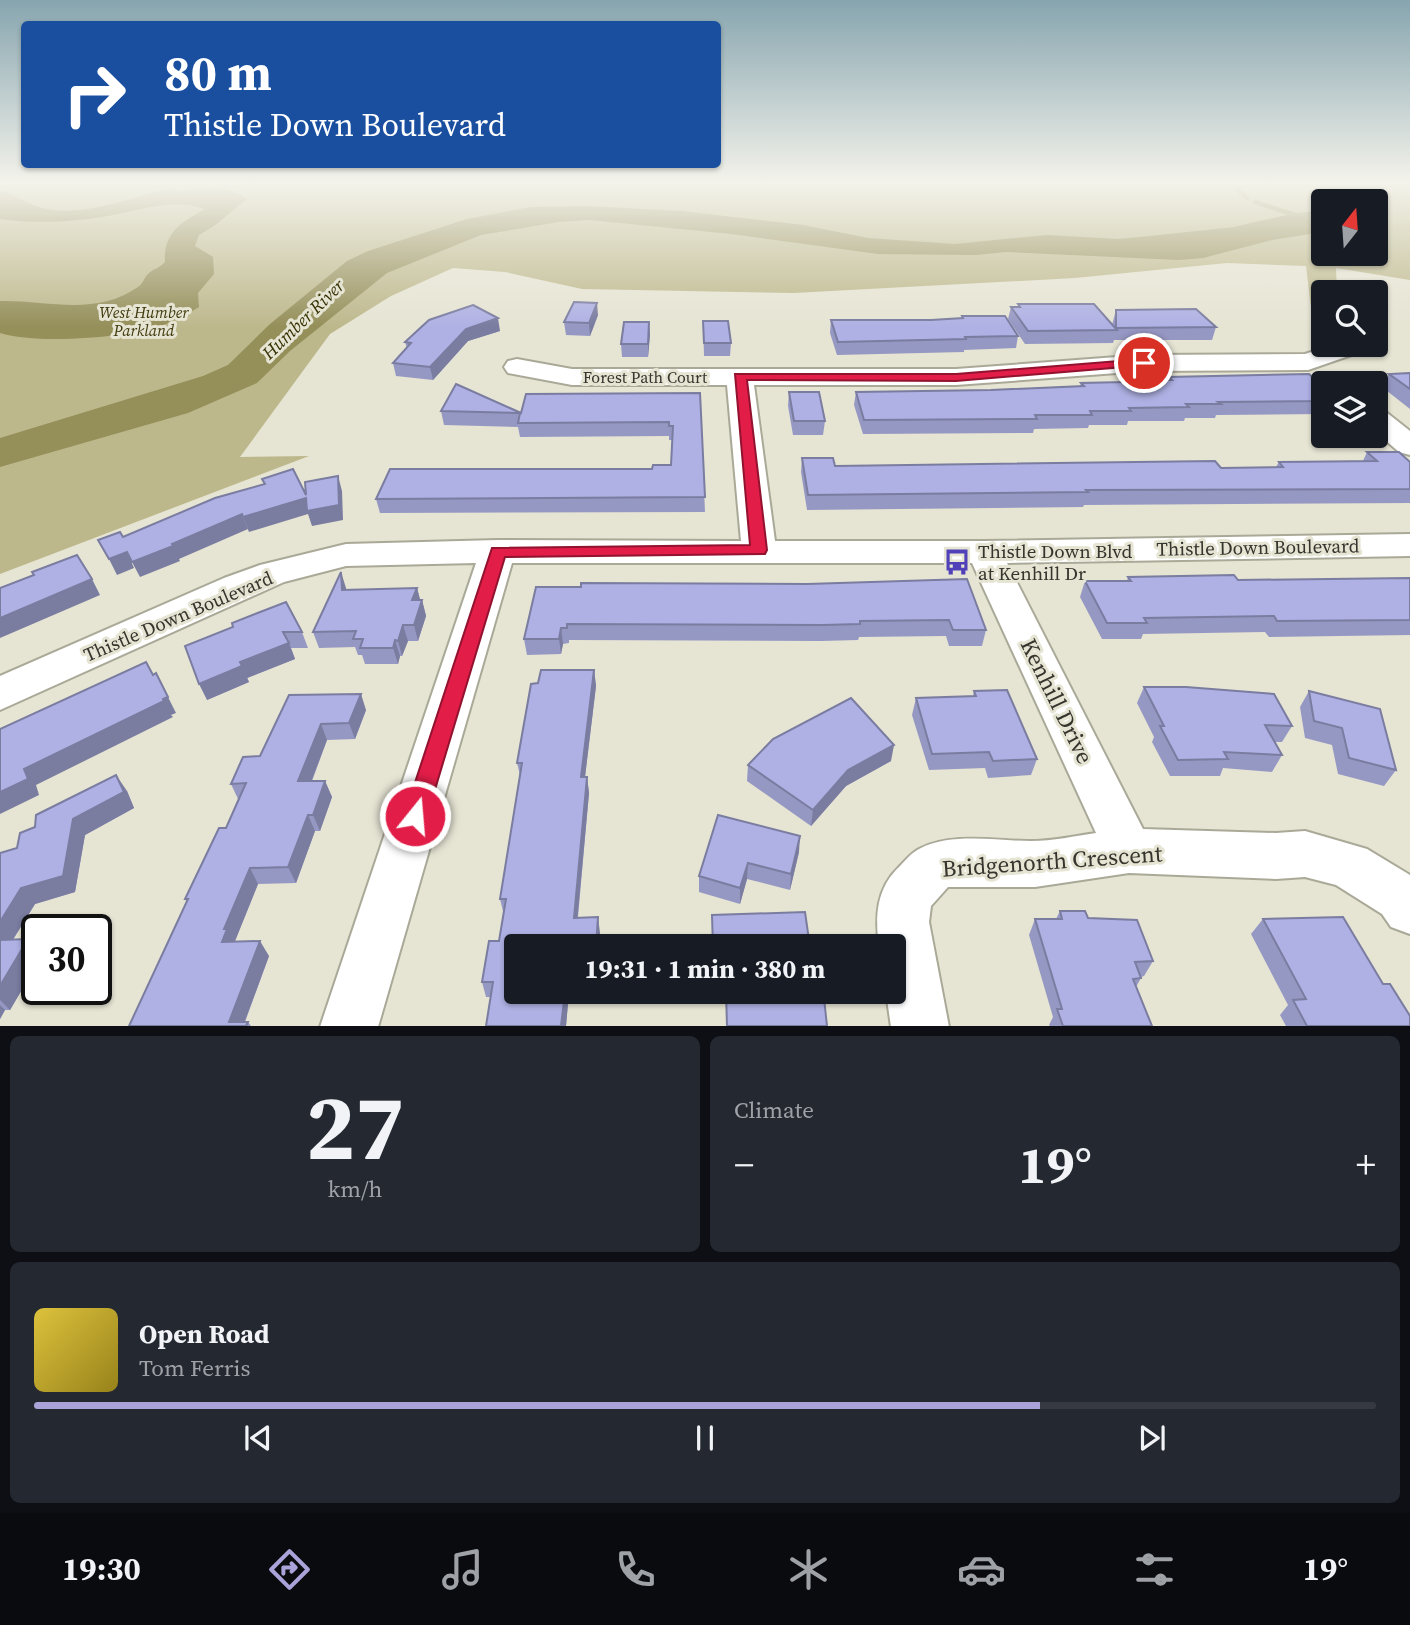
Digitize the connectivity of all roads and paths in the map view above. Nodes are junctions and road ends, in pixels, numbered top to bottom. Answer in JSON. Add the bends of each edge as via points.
{"nodes":[{"id":1,"x":1322,"y":357,"type":"edge"},
{"id":2,"x":1308,"y":362,"type":"junction"},
{"id":3,"x":517,"y":367,"type":"dead end"},
{"id":4,"x":1319,"y":371,"type":"edge"},
{"id":5,"x":740,"y":376,"type":"junction"},
{"id":6,"x":1388,"y":428,"type":"edge"},
{"id":7,"x":1410,"y":446,"type":"edge"},
{"id":8,"x":1410,"y":545,"type":"edge"},
{"id":9,"x":759,"y":550,"type":"junction"},
{"id":10,"x":498,"y":551,"type":"junction"},
{"id":11,"x":984,"y":552,"type":"junction"},
{"id":12,"x":0,"y":694,"type":"edge"},
{"id":13,"x":1129,"y":851,"type":"junction"},
{"id":14,"x":1410,"y":909,"type":"edge"},
{"id":15,"x":349,"y":1026,"type":"edge"},
{"id":16,"x":920,"y":1026,"type":"edge"}],
"edges":[{"from":1,"to":2,"type":"street","name":"Forest Path Court"},
{"from":2,"to":4,"type":"street"},
{"from":2,"to":5,"type":"street","name":"Forest Path Court","via":[[1144,363],[956,377]]},
{"from":3,"to":5,"type":"street","name":"Forest Path Court","via":[[572,377]]},
{"from":5,"to":9,"type":"street"},
{"from":6,"to":7,"type":"street"},
{"from":8,"to":11,"type":"street","name":"Thistle Down Boulevard"},
{"from":9,"to":10,"type":"street","name":"Thistle Down Boulevard"},
{"from":9,"to":11,"type":"street","name":"Thistle Down Boulevard"},
{"from":10,"to":12,"type":"street","name":"Thistle Down Boulevard","via":[[383,552],[312,562],[237,587]]},
{"from":10,"to":15,"type":"street"},
{"from":11,"to":13,"type":"street","name":"Kenhill Drive"},
{"from":13,"to":14,"type":"street","name":"Bridgenorth Crescent","via":[[1305,854],[1349,865],[1400,897]]},
{"from":13,"to":16,"type":"street","name":"Bridgenorth Crescent","via":[[1035,864],[934,866],[906,895],[902,922]]}]}
